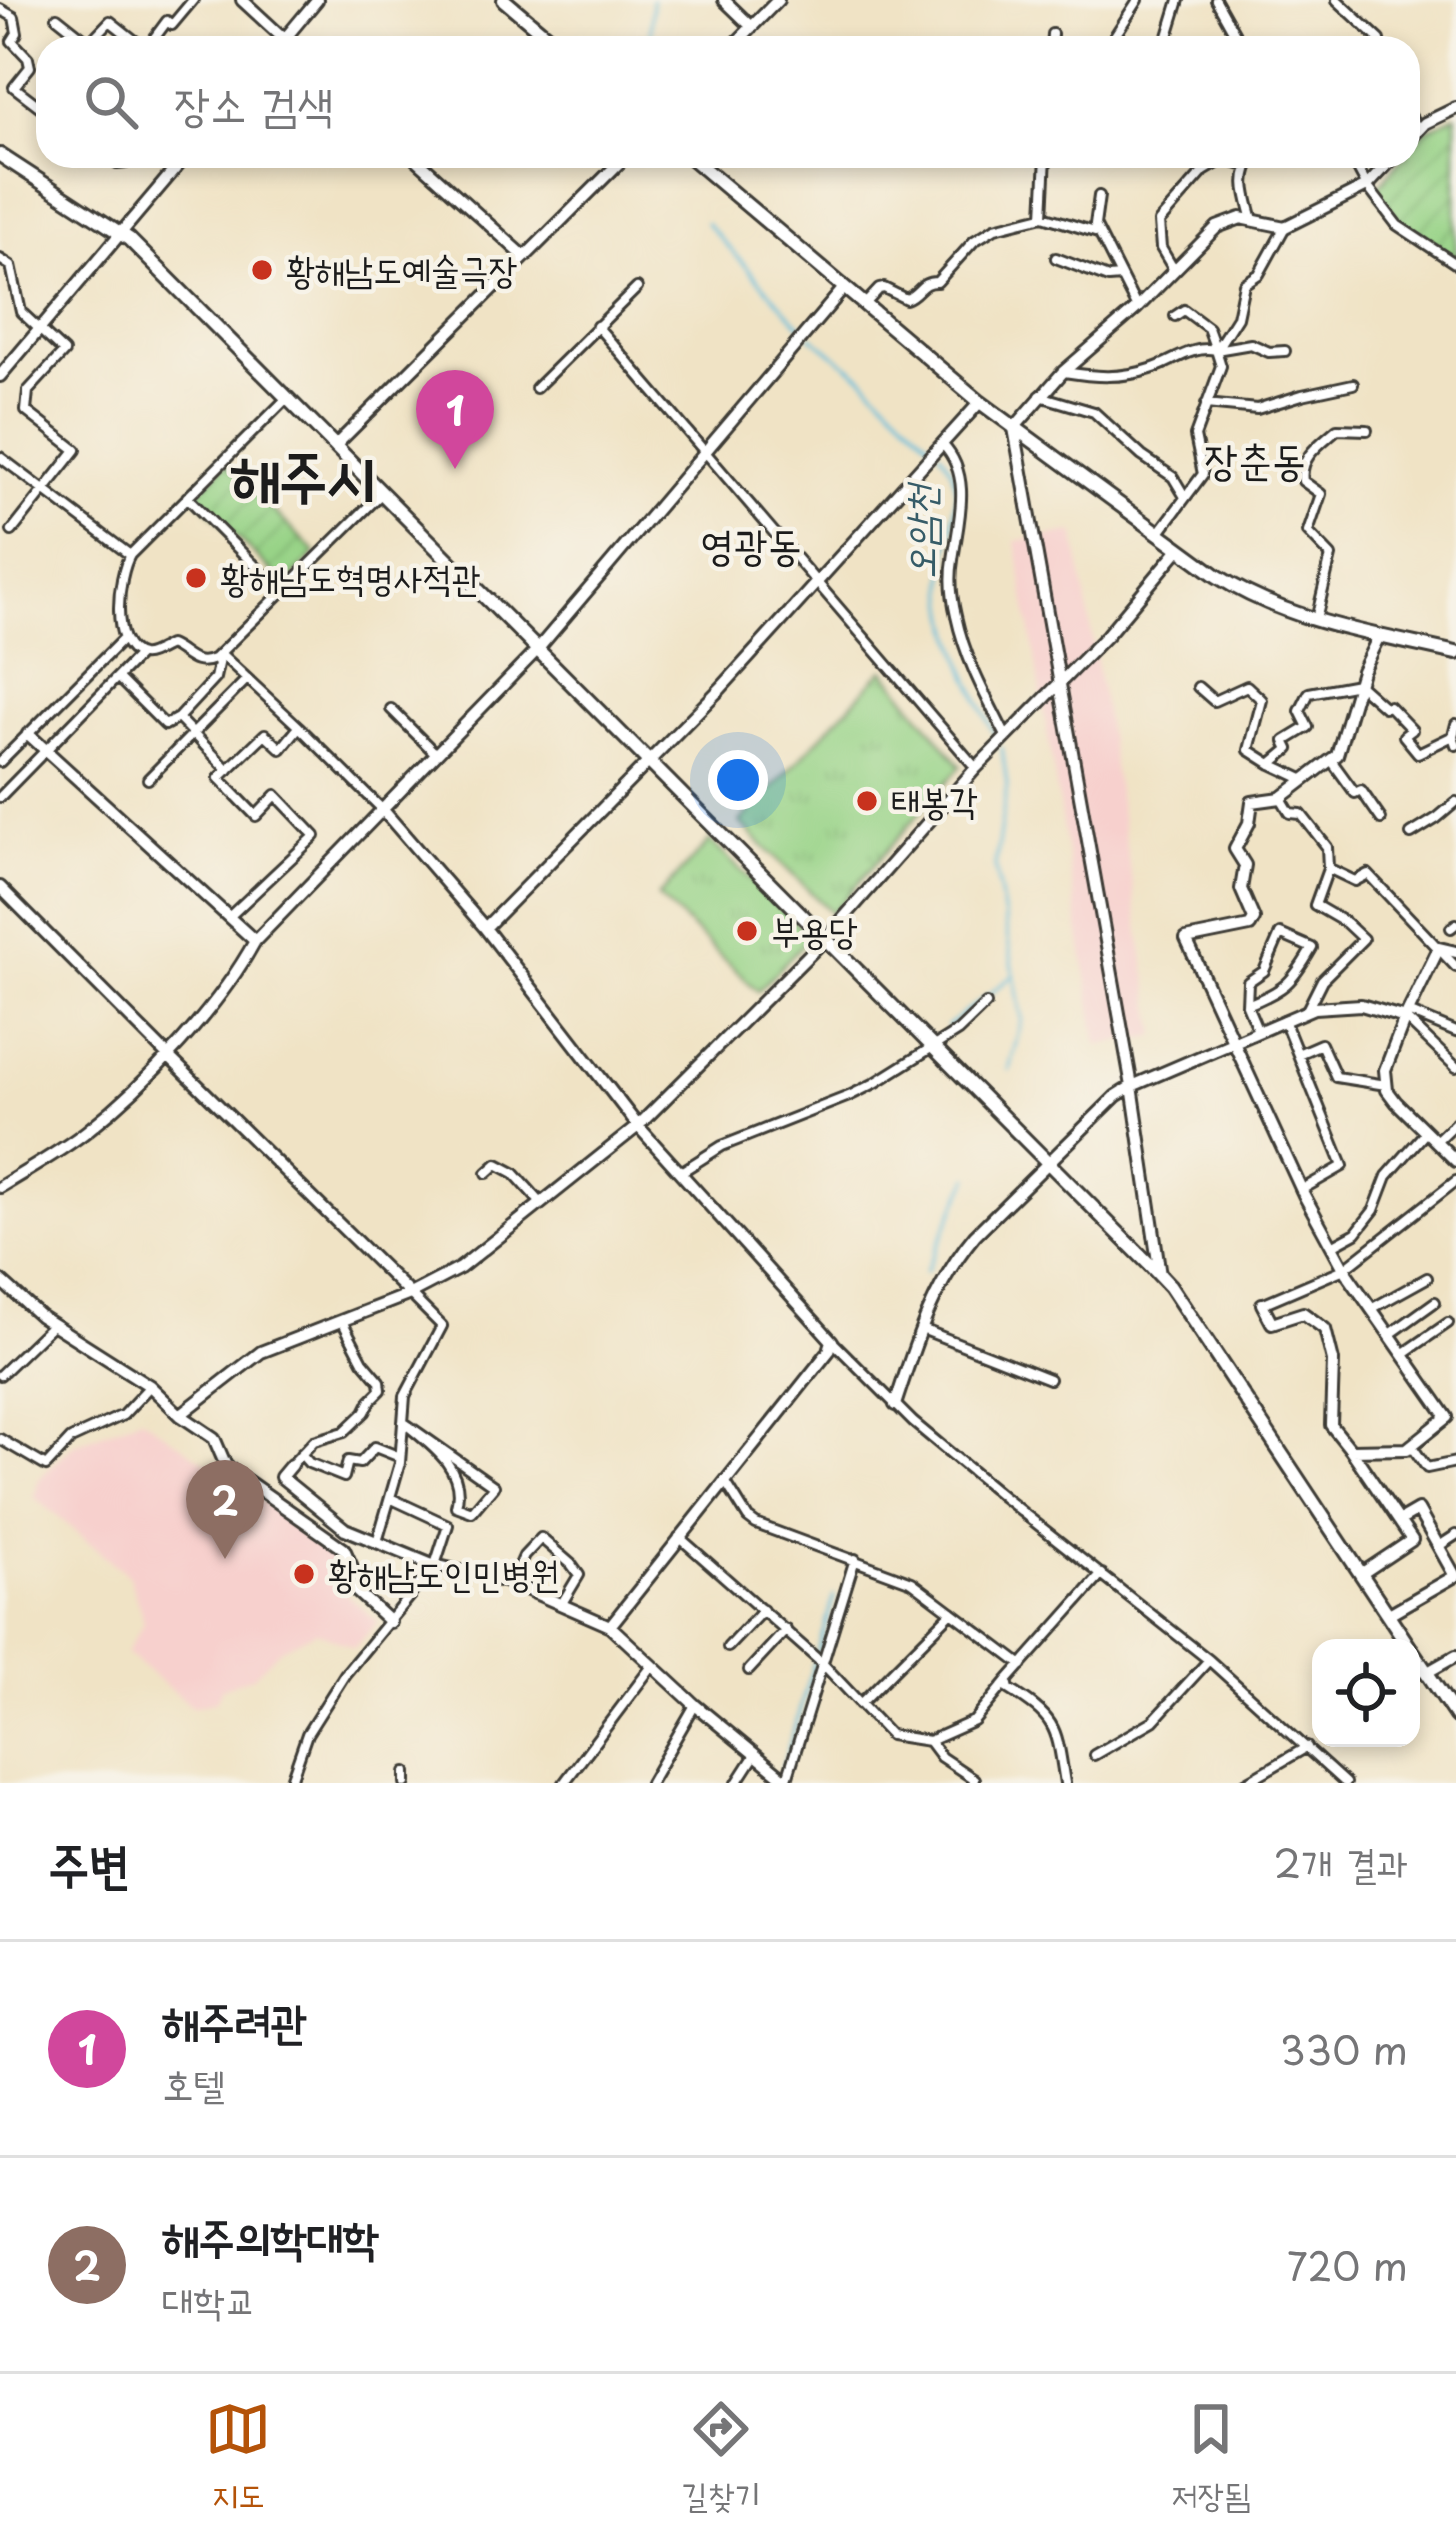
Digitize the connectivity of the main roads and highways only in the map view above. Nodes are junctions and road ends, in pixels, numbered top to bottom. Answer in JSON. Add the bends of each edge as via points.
{"nodes":[{"id":1,"x":504,"y":0,"type":"edge"},
{"id":2,"x":547,"y":36,"type":"edge"},
{"id":3,"x":0,"y":154,"type":"edge"},
{"id":4,"x":703,"y":168,"type":"edge"},
{"id":5,"x":1456,"y":653,"type":"edge"},
{"id":6,"x":1405,"y":1639,"type":"edge"},
{"id":7,"x":1420,"y":1663,"type":"edge"},
{"id":8,"x":1456,"y":1716,"type":"edge"}],
"edges":[{"from":1,"to":2,"type":"main road"},
{"from":3,"to":6,"type":"main road","via":[[122,232],[1160,1275]]},
{"from":4,"to":5,"type":"main road","via":[[980,402],[1240,591],[1316,621]]},
{"from":7,"to":8,"type":"main road"}]}
